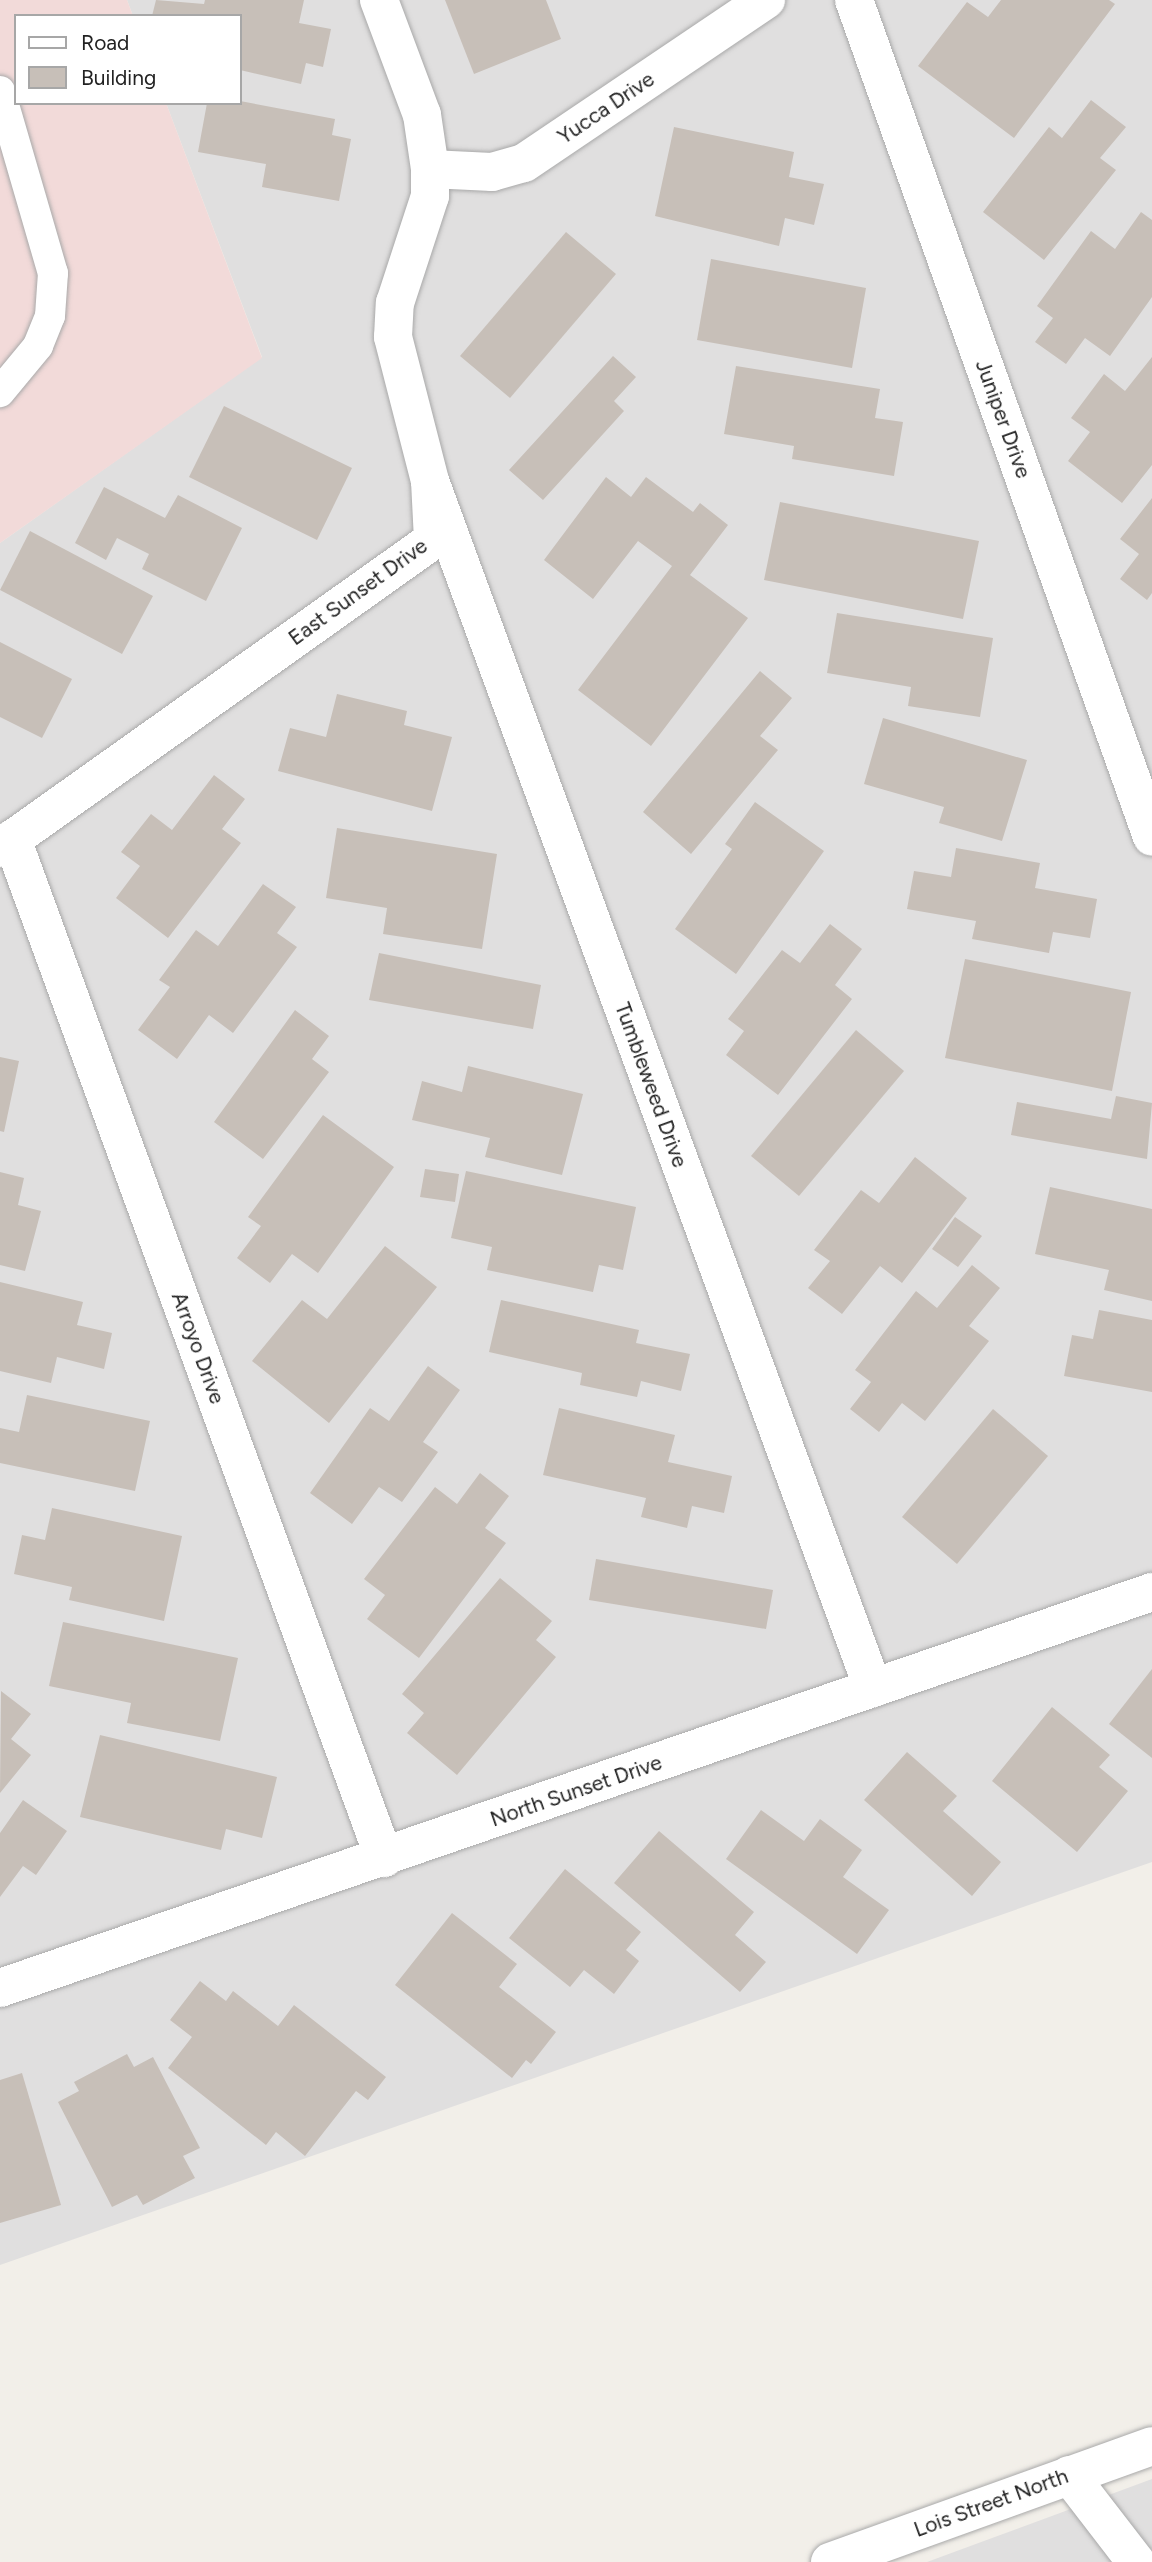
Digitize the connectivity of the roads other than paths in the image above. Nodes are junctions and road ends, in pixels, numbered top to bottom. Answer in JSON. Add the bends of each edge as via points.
{"nodes":[{"id":1,"x":379,"y":0,"type":"edge"},
{"id":2,"x":766,"y":0,"type":"edge"},
{"id":3,"x":854,"y":0,"type":"edge"},
{"id":4,"x":0,"y":91,"type":"edge"},
{"id":5,"x":430,"y":169,"type":"junction"},
{"id":6,"x":0,"y":392,"type":"edge"},
{"id":7,"x":430,"y":481,"type":"junction"},
{"id":8,"x":1152,"y":837,"type":"edge"},
{"id":9,"x":6,"y":843,"type":"edge"},
{"id":10,"x":1152,"y":1592,"type":"edge"},
{"id":11,"x":873,"y":1689,"type":"junction"},
{"id":12,"x":384,"y":1857,"type":"junction"},
{"id":13,"x":0,"y":1988,"type":"edge"},
{"id":14,"x":1152,"y":2446,"type":"edge"},
{"id":15,"x":1069,"y":2474,"type":"junction"},
{"id":16,"x":830,"y":2562,"type":"edge"},
{"id":17,"x":1136,"y":2562,"type":"edge"}],
"edges":[{"from":1,"to":5,"type":"street","name":"East Sunset Drive","via":[[422,115]]},
{"from":2,"to":5,"type":"street","name":"Yucca Drive","via":[[524,163],[492,172]]},
{"from":3,"to":8,"type":"street","name":"Juniper Drive"},
{"from":4,"to":6,"type":"lane","via":[[53,273],[50,316],[38,346]]},
{"from":5,"to":7,"type":"street","name":"East Sunset Drive","via":[[430,195],[395,303],[393,337]]},
{"from":7,"to":9,"type":"street","name":"East Sunset Drive","via":[[433,540]]},
{"from":7,"to":11,"type":"street","name":"Tumbleweed Drive"},
{"from":9,"to":12,"type":"street","name":"Arroyo Drive"},
{"from":10,"to":11,"type":"street","name":"North Sunset Drive"},
{"from":11,"to":12,"type":"street","name":"North Sunset Drive"},
{"from":12,"to":13,"type":"street","name":"North Sunset Drive"},
{"from":14,"to":15,"type":"street","name":"Lois Street North"},
{"from":15,"to":16,"type":"street","name":"Lois Street North"},
{"from":15,"to":17,"type":"street"}]}
